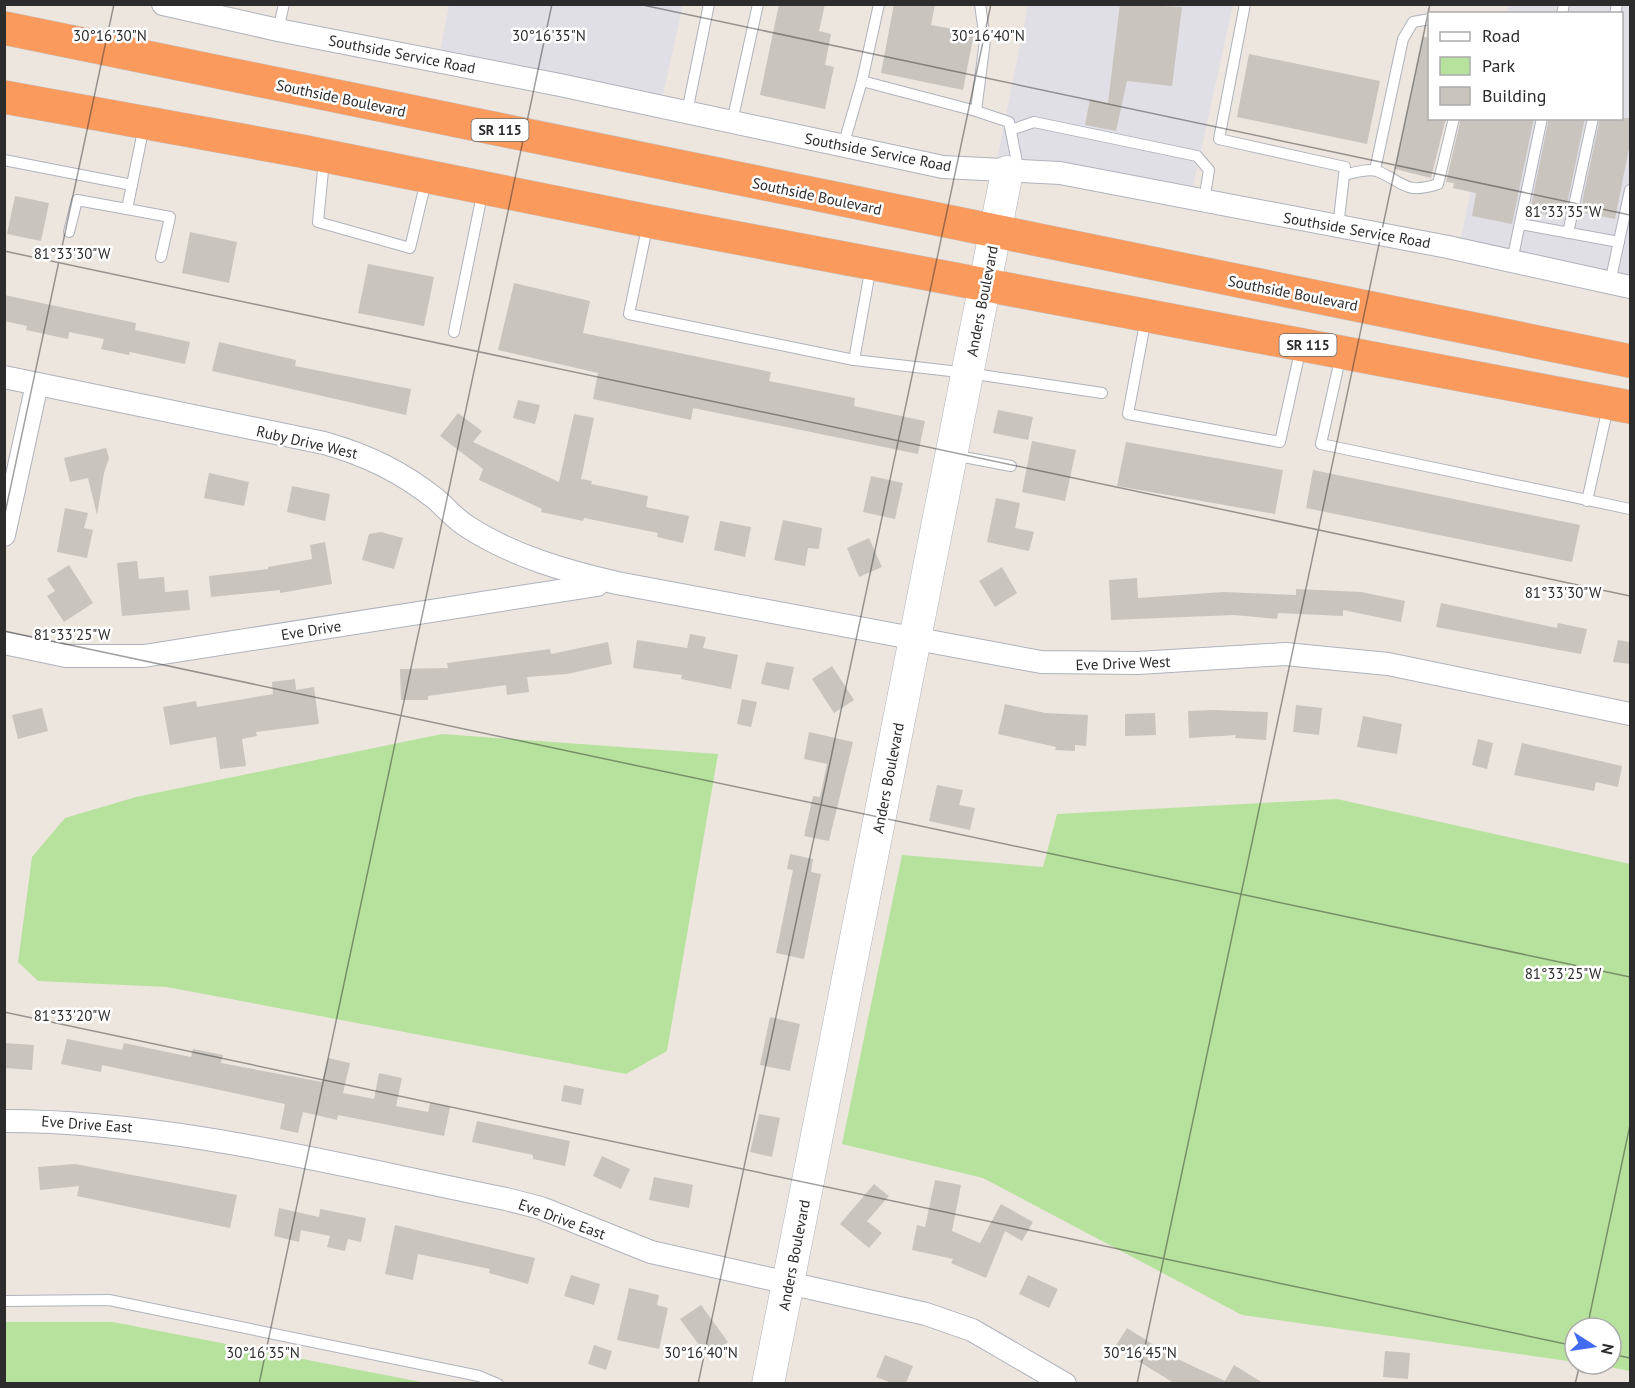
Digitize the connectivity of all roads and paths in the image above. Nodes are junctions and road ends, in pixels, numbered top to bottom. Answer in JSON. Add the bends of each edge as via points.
{"nodes":[{"id":1,"x":163,"y":4,"type":"edge"},
{"id":2,"x":284,"y":4,"type":"edge"},
{"id":3,"x":709,"y":4,"type":"edge"},
{"id":4,"x":758,"y":4,"type":"edge"},
{"id":5,"x":879,"y":4,"type":"edge"},
{"id":6,"x":980,"y":4,"type":"edge"},
{"id":7,"x":1245,"y":4,"type":"edge"},
{"id":8,"x":1428,"y":19,"type":"edge"},
{"id":9,"x":4,"y":28,"type":"edge"},
{"id":10,"x":278,"y":30,"type":"junction"},
{"id":11,"x":862,"y":81,"type":"junction"},
{"id":12,"x":4,"y":97,"type":"edge"},
{"id":13,"x":976,"y":111,"type":"junction"},
{"id":14,"x":687,"y":112,"type":"junction"},
{"id":15,"x":1454,"y":120,"type":"edge"},
{"id":16,"x":1542,"y":120,"type":"edge"},
{"id":17,"x":1593,"y":120,"type":"edge"},
{"id":18,"x":732,"y":122,"type":"junction"},
{"id":19,"x":145,"y":123,"type":"junction"},
{"id":20,"x":1011,"y":130,"type":"junction"},
{"id":21,"x":843,"y":146,"type":"junction"},
{"id":22,"x":324,"y":156,"type":"junction"},
{"id":23,"x":4,"y":160,"type":"edge"},
{"id":24,"x":1375,"y":170,"type":"junction"},
{"id":25,"x":1013,"y":172,"type":"junction"},
{"id":26,"x":1344,"y":175,"type":"junction"},
{"id":27,"x":427,"y":178,"type":"junction"},
{"id":28,"x":132,"y":185,"type":"junction"},
{"id":29,"x":483,"y":189,"type":"junction"},
{"id":30,"x":1630,"y":190,"type":"edge"},
{"id":31,"x":1204,"y":201,"type":"junction"},
{"id":32,"x":127,"y":209,"type":"junction"},
{"id":33,"x":648,"y":221,"type":"junction"},
{"id":34,"x":1521,"y":225,"type":"junction"},
{"id":35,"x":1338,"y":227,"type":"junction"},
{"id":36,"x":69,"y":232,"type":"dead end"},
{"id":37,"x":996,"y":232,"type":"junction"},
{"id":38,"x":1568,"y":233,"type":"junction"},
{"id":39,"x":1619,"y":242,"type":"junction"},
{"id":40,"x":161,"y":257,"type":"dead end"},
{"id":41,"x":1512,"y":261,"type":"junction"},
{"id":42,"x":872,"y":263,"type":"junction"},
{"id":43,"x":986,"y":285,"type":"junction"},
{"id":44,"x":1620,"y":285,"type":"edge"},
{"id":45,"x":1147,"y":314,"type":"junction"},
{"id":46,"x":454,"y":332,"type":"dead end"},
{"id":47,"x":1302,"y":343,"type":"junction"},
{"id":48,"x":1342,"y":351,"type":"junction"},
{"id":49,"x":854,"y":360,"type":"junction"},
{"id":50,"x":1630,"y":361,"type":"edge"},
{"id":51,"x":968,"y":373,"type":"junction"},
{"id":52,"x":4,"y":377,"type":"edge"},
{"id":53,"x":37,"y":384,"type":"junction"},
{"id":54,"x":1101,"y":393,"type":"dead end"},
{"id":55,"x":1620,"y":405,"type":"edge"},
{"id":56,"x":952,"y":455,"type":"junction"},
{"id":57,"x":1011,"y":466,"type":"dead end"},
{"id":58,"x":1587,"y":501,"type":"junction"},
{"id":59,"x":1630,"y":510,"type":"edge"},
{"id":60,"x":4,"y":535,"type":"edge"},
{"id":61,"x":617,"y":583,"type":"junction"},
{"id":62,"x":915,"y":638,"type":"junction"},
{"id":63,"x":4,"y":643,"type":"edge"},
{"id":64,"x":1630,"y":714,"type":"edge"},
{"id":65,"x":4,"y":1121,"type":"edge"},
{"id":66,"x":789,"y":1281,"type":"junction"},
{"id":67,"x":4,"y":1301,"type":"edge"},
{"id":68,"x":498,"y":1383,"type":"edge"},
{"id":69,"x":768,"y":1383,"type":"edge"},
{"id":70,"x":1065,"y":1383,"type":"edge"}],
"edges":[{"from":1,"to":10,"type":"street","name":"Southside Service Road"},
{"from":2,"to":10,"type":"lane"},
{"from":3,"to":14,"type":"lane"},
{"from":4,"to":18,"type":"lane"},
{"from":5,"to":11,"type":"lane"},
{"from":6,"to":13,"type":"lane","via":[[985,40]]},
{"from":7,"to":26,"type":"lane","via":[[1220,139],[1345,167]]},
{"from":8,"to":24,"type":"lane","via":[[1413,22],[1403,39]]},
{"from":9,"to":37,"type":"highway","name":"Southside Boulevard","number":"SR 115"},
{"from":10,"to":14,"type":"street","name":"Southside Service Road"},
{"from":11,"to":13,"type":"lane"},
{"from":11,"to":21,"type":"lane"},
{"from":12,"to":19,"type":"highway","number":"SR 115"},
{"from":13,"to":20,"type":"lane","via":[[1009,122]]},
{"from":14,"to":18,"type":"street","name":"Southside Service Road"},
{"from":15,"to":24,"type":"lane","via":[[1438,184],[1402,187]]},
{"from":16,"to":34,"type":"lane"},
{"from":17,"to":38,"type":"lane"},
{"from":18,"to":21,"type":"street","name":"Southside Service Road"},
{"from":19,"to":22,"type":"highway","number":"SR 115"},
{"from":19,"to":28,"type":"lane"},
{"from":20,"to":25,"type":"lane"},
{"from":20,"to":31,"type":"lane","via":[[1034,122],[1197,156],[1209,170]]},
{"from":21,"to":25,"type":"street","name":"Southside Service Road","via":[[943,167]]},
{"from":22,"to":27,"type":"highway","number":"SR 115"},
{"from":22,"to":27,"type":"lane","via":[[318,222],[410,248]]},
{"from":23,"to":28,"type":"lane"},
{"from":24,"to":26,"type":"lane"},
{"from":25,"to":31,"type":"street","name":"Southside Service Road","via":[[1060,173]]},
{"from":25,"to":37,"type":"street","name":"Anders Boulevard"},
{"from":26,"to":35,"type":"lane"},
{"from":27,"to":29,"type":"highway","number":"SR 115"},
{"from":28,"to":32,"type":"lane"},
{"from":29,"to":33,"type":"highway","number":"SR 115"},
{"from":29,"to":46,"type":"lane"},
{"from":30,"to":39,"type":"lane"},
{"from":31,"to":35,"type":"street","name":"Southside Service Road"},
{"from":32,"to":36,"type":"lane","via":[[77,200]]},
{"from":32,"to":40,"type":"lane","via":[[170,217]]},
{"from":33,"to":42,"type":"highway","number":"SR 115"},
{"from":33,"to":49,"type":"lane","via":[[629,314]]},
{"from":34,"to":38,"type":"lane"},
{"from":34,"to":41,"type":"lane"},
{"from":35,"to":41,"type":"street","name":"Southside Service Road"},
{"from":37,"to":43,"type":"street","name":"Anders Boulevard"},
{"from":37,"to":50,"type":"highway","name":"Southside Boulevard","number":"SR 115"},
{"from":38,"to":39,"type":"lane"},
{"from":39,"to":44,"type":"lane"},
{"from":41,"to":44,"type":"street","name":"Southside Service Road"},
{"from":42,"to":43,"type":"highway","number":"SR 115"},
{"from":42,"to":49,"type":"lane"},
{"from":43,"to":45,"type":"highway","number":"SR 115"},
{"from":43,"to":51,"type":"street","name":"Anders Boulevard"},
{"from":45,"to":47,"type":"highway","number":"SR 115"},
{"from":45,"to":47,"type":"lane","via":[[1128,414],[1280,442]]},
{"from":47,"to":48,"type":"highway","number":"SR 115"},
{"from":48,"to":55,"type":"highway","number":"SR 115"},
{"from":48,"to":58,"type":"lane","via":[[1321,444]]},
{"from":49,"to":51,"type":"lane"},
{"from":51,"to":54,"type":"lane"},
{"from":51,"to":56,"type":"street","name":"Anders Boulevard"},
{"from":52,"to":53,"type":"street","name":"Ruby Drive West"},
{"from":53,"to":60,"type":"street"},
{"from":53,"to":61,"type":"street","name":"Ruby Drive West","via":[[358,453],[403,475],[467,527],[509,549],[565,571]]},
{"from":55,"to":58,"type":"lane"},
{"from":56,"to":57,"type":"lane"},
{"from":56,"to":62,"type":"street","name":"Anders Boulevard"},
{"from":58,"to":59,"type":"lane"},
{"from":61,"to":62,"type":"street","name":"Eve Drive West"},
{"from":61,"to":63,"type":"street","name":"Eve Drive","via":[[144,656],[66,656]]},
{"from":62,"to":64,"type":"street","name":"Eve Drive West","via":[[1070,664],[1285,654],[1348,658]]},
{"from":62,"to":66,"type":"street","name":"Anders Boulevard"},
{"from":65,"to":66,"type":"street","name":"Eve Drive East","via":[[138,1127],[506,1199],[541,1208],[651,1252]]},
{"from":66,"to":69,"type":"street","name":"Anders Boulevard"},
{"from":66,"to":70,"type":"street","name":"Eve Drive East","via":[[926,1314],[972,1330]]},
{"from":67,"to":68,"type":"lane","via":[[109,1300]]}]}
